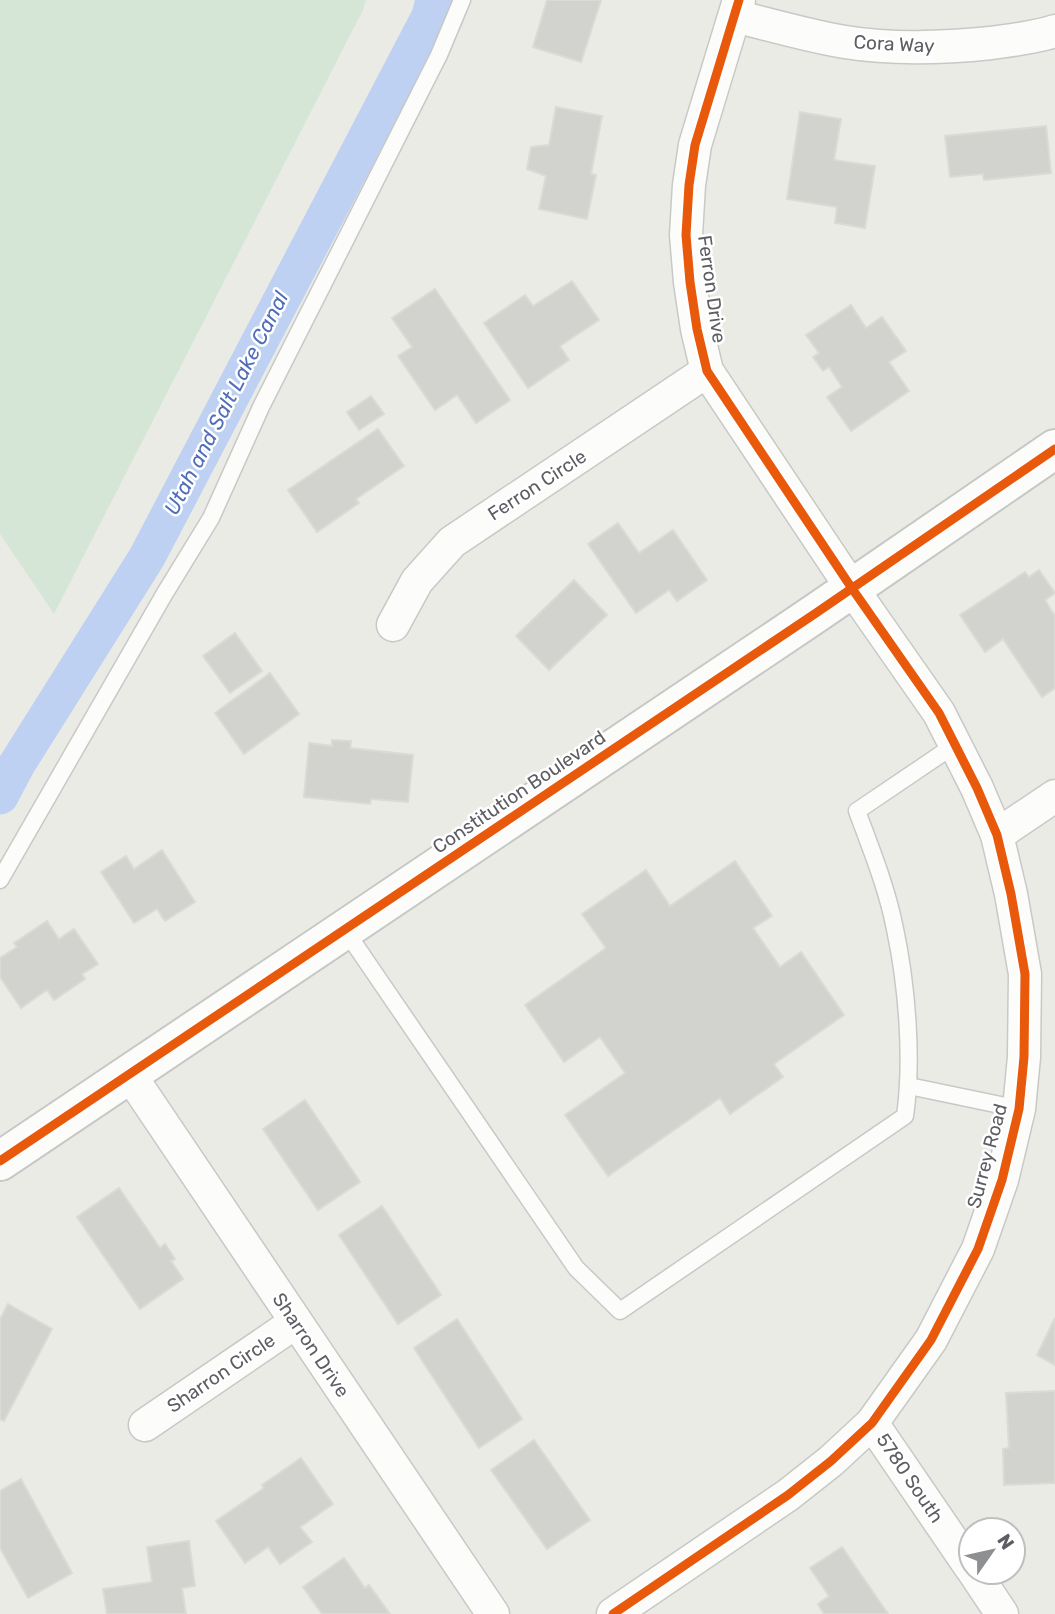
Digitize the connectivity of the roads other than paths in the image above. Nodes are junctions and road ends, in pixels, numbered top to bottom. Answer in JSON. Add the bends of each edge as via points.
{"nodes":[{"id":1,"x":462,"y":0,"type":"edge"},
{"id":2,"x":737,"y":8,"type":"edge"},
{"id":3,"x":1055,"y":31,"type":"edge"},
{"id":4,"x":707,"y":372,"type":"junction"},
{"id":5,"x":1055,"y":450,"type":"edge"},
{"id":6,"x":852,"y":587,"type":"junction"},
{"id":7,"x":393,"y":625,"type":"dead end"},
{"id":8,"x":956,"y":744,"type":"junction"},
{"id":9,"x":1055,"y":796,"type":"edge"},
{"id":10,"x":997,"y":835,"type":"junction"},
{"id":11,"x":0,"y":880,"type":"edge"},
{"id":12,"x":345,"y":930,"type":"junction"},
{"id":13,"x":130,"y":1075,"type":"junction"},
{"id":14,"x":909,"y":1086,"type":"junction"},
{"id":15,"x":1019,"y":1109,"type":"junction"},
{"id":16,"x":0,"y":1161,"type":"edge"},
{"id":17,"x":296,"y":1322,"type":"junction"},
{"id":18,"x":872,"y":1423,"type":"junction"},
{"id":19,"x":145,"y":1425,"type":"dead end"},
{"id":20,"x":957,"y":1548,"type":"edge"},
{"id":21,"x":983,"y":1586,"type":"edge"},
{"id":22,"x":493,"y":1614,"type":"edge"},
{"id":23,"x":613,"y":1614,"type":"edge"},
{"id":24,"x":1002,"y":1614,"type":"edge"}],
"edges":[{"from":1,"to":11,"type":"lane","via":[[211,518]]},
{"from":2,"to":3,"type":"street","name":"Cora Way","via":[[846,42],[903,47],[1012,41]]},
{"from":2,"to":4,"type":"street","name":"Ferron Drive","via":[[695,145],[689,185],[686,234],[690,282]]},
{"from":4,"to":6,"type":"street","name":"Ferron Drive"},
{"from":4,"to":7,"type":"street","name":"Ferron Circle","via":[[452,542],[417,581]]},
{"from":5,"to":6,"type":"main road","name":"Constitution Boulevard"},
{"from":6,"to":8,"type":"street","name":"Surrey Road"},
{"from":6,"to":12,"type":"main road","name":"Constitution Boulevard"},
{"from":8,"to":10,"type":"street","name":"Surrey Road"},
{"from":8,"to":14,"type":"lane","via":[[857,811],[895,928],[905,989]]},
{"from":9,"to":10,"type":"street"},
{"from":10,"to":15,"type":"street","name":"Surrey Road","via":[[1025,974]]},
{"from":12,"to":13,"type":"main road","name":"Constitution Boulevard"},
{"from":12,"to":14,"type":"lane","via":[[576,1268],[620,1311],[905,1116]]},
{"from":13,"to":16,"type":"main road","name":"Constitution Boulevard"},
{"from":13,"to":17,"type":"street","name":"Sharron Drive"},
{"from":14,"to":15,"type":"lane"},
{"from":15,"to":18,"type":"street","name":"Surrey Road","via":[[1002,1180],[978,1249],[931,1340]]},
{"from":17,"to":19,"type":"street","name":"Sharron Circle"},
{"from":17,"to":22,"type":"street","name":"Sharron Drive"},
{"from":18,"to":20,"type":"street","name":"5780 South"},
{"from":18,"to":23,"type":"street","name":"Surrey Road","via":[[788,1495]]},
{"from":21,"to":24,"type":"street","name":"5780 South"}]}
